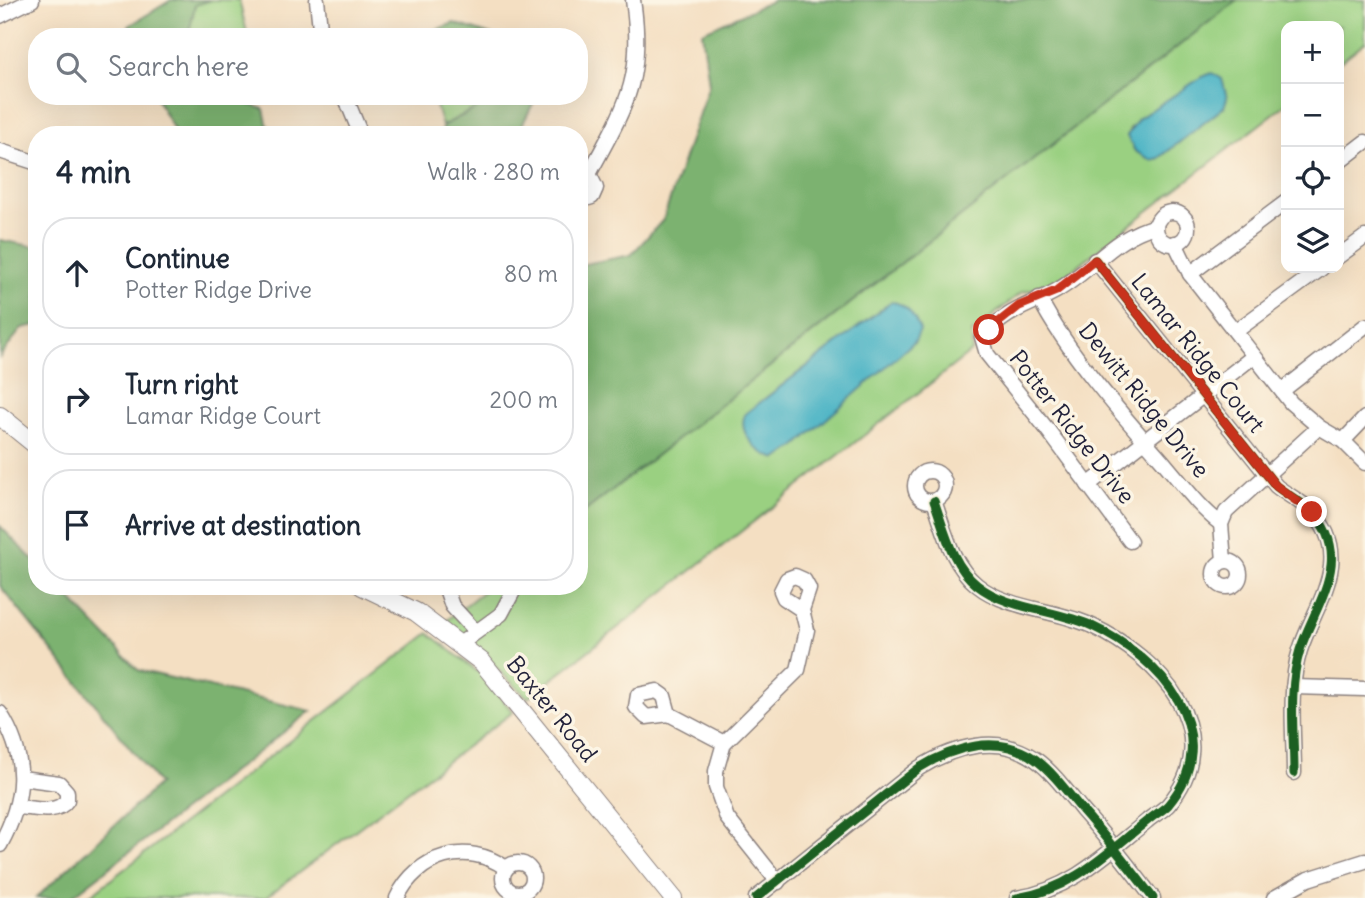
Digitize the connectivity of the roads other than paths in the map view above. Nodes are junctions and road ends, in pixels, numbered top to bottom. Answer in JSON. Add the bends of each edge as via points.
{"nodes":[{"id":1,"x":32,"y":0,"type":"edge"},
{"id":2,"x":317,"y":0,"type":"edge"},
{"id":3,"x":633,"y":0,"type":"edge"},
{"id":4,"x":0,"y":16,"type":"edge"},
{"id":5,"x":320,"y":28,"type":"edge"},
{"id":6,"x":349,"y":105,"type":"edge"},
{"id":7,"x":357,"y":126,"type":"edge"},
{"id":8,"x":1365,"y":142,"type":"edge"},
{"id":9,"x":0,"y":151,"type":"edge"},
{"id":10,"x":1344,"y":158,"type":"edge"},
{"id":11,"x":28,"y":160,"type":"edge"},
{"id":12,"x":588,"y":166,"type":"edge"},
{"id":13,"x":588,"y":176,"type":"edge"},
{"id":14,"x":588,"y":200,"type":"edge"},
{"id":15,"x":1281,"y":206,"type":"edge"},
{"id":16,"x":1156,"y":226,"type":"junction"},
{"id":17,"x":1365,"y":237,"type":"edge"},
{"id":18,"x":1175,"y":243,"type":"junction"},
{"id":19,"x":1344,"y":252,"type":"edge"},
{"id":20,"x":1095,"y":260,"type":"junction"},
{"id":21,"x":1315,"y":273,"type":"edge"},
{"id":22,"x":1190,"y":274,"type":"junction"},
{"id":23,"x":1039,"y":298,"type":"junction"},
{"id":24,"x":1365,"y":326,"type":"edge"},
{"id":25,"x":1236,"y":331,"type":"junction"},
{"id":26,"x":1254,"y":356,"type":"junction"},
{"id":27,"x":1283,"y":390,"type":"junction"},
{"id":28,"x":1202,"y":397,"type":"junction"},
{"id":29,"x":0,"y":416,"type":"edge"},
{"id":30,"x":1365,"y":418,"type":"edge"},
{"id":31,"x":1319,"y":428,"type":"junction"},
{"id":32,"x":28,"y":439,"type":"edge"},
{"id":33,"x":1145,"y":441,"type":"junction"},
{"id":34,"x":1343,"y":441,"type":"junction"},
{"id":35,"x":1365,"y":463,"type":"edge"},
{"id":36,"x":1266,"y":474,"type":"junction"},
{"id":37,"x":1088,"y":485,"type":"junction"},
{"id":38,"x":934,"y":501,"type":"dead end"},
{"id":39,"x":1221,"y":524,"type":"junction"},
{"id":40,"x":1130,"y":541,"type":"dead end"},
{"id":41,"x":1224,"y":561,"type":"dead end"},
{"id":42,"x":381,"y":595,"type":"edge"},
{"id":43,"x":448,"y":595,"type":"edge"},
{"id":44,"x":511,"y":595,"type":"edge"},
{"id":45,"x":802,"y":610,"type":"dead end"},
{"id":46,"x":475,"y":631,"type":"junction"},
{"id":47,"x":460,"y":644,"type":"junction"},
{"id":48,"x":1293,"y":687,"type":"junction"},
{"id":49,"x":1365,"y":689,"type":"edge"},
{"id":50,"x":0,"y":713,"type":"edge"},
{"id":51,"x":669,"y":714,"type":"dead end"},
{"id":52,"x":724,"y":743,"type":"junction"},
{"id":53,"x":1294,"y":773,"type":"dead end"},
{"id":54,"x":21,"y":783,"type":"junction"},
{"id":55,"x":18,"y":807,"type":"junction"},
{"id":56,"x":0,"y":845,"type":"edge"},
{"id":57,"x":1115,"y":848,"type":"junction"},
{"id":58,"x":1365,"y":861,"type":"edge"},
{"id":59,"x":506,"y":868,"type":"dead end"},
{"id":60,"x":778,"y":882,"type":"junction"},
{"id":61,"x":397,"y":898,"type":"edge"},
{"id":62,"x":673,"y":898,"type":"edge"},
{"id":63,"x":759,"y":898,"type":"edge"},
{"id":64,"x":1017,"y":898,"type":"edge"},
{"id":65,"x":1153,"y":898,"type":"edge"},
{"id":66,"x":1274,"y":898,"type":"edge"}],
"edges":[{"from":1,"to":4,"type":"street"},
{"from":2,"to":5,"type":"street"},
{"from":3,"to":12,"type":"street","via":[[638,42],[629,99]]},
{"from":6,"to":7,"type":"street"},
{"from":8,"to":10,"type":"street"},
{"from":9,"to":11,"type":"street"},
{"from":13,"to":14,"type":"street","via":[[595,182],[595,192]]},
{"from":15,"to":22,"type":"street"},
{"from":16,"to":18,"type":"street","via":[[1161,239]]},
{"from":16,"to":18,"type":"street","via":[[1160,216],[1170,211],[1185,218],[1187,233]]},
{"from":16,"to":20,"type":"street","name":"Potter Ridge Drive","via":[[1130,233]]},
{"from":17,"to":19,"type":"street"},
{"from":18,"to":22,"type":"street"},
{"from":20,"to":23,"type":"street","name":"Potter Ridge Drive","via":[[1056,291]]},
{"from":20,"to":28,"type":"street","name":"Lamar Ridge Court"},
{"from":21,"to":25,"type":"street"},
{"from":22,"to":25,"type":"street"},
{"from":23,"to":33,"type":"street","name":"Dewitt Ridge Drive","via":[[1051,321]]},
{"from":23,"to":37,"type":"street","name":"Potter Ridge Drive","via":[[1005,316],[982,337],[982,345]]},
{"from":24,"to":27,"type":"street"},
{"from":25,"to":26,"type":"street"},
{"from":26,"to":27,"type":"street"},
{"from":26,"to":28,"type":"street"},
{"from":27,"to":31,"type":"street"},
{"from":28,"to":33,"type":"street"},
{"from":28,"to":36,"type":"street","name":"Lamar Ridge Court"},
{"from":29,"to":32,"type":"main road"},
{"from":30,"to":34,"type":"street"},
{"from":31,"to":34,"type":"street"},
{"from":31,"to":36,"type":"street"},
{"from":33,"to":37,"type":"street"},
{"from":33,"to":39,"type":"street","name":"Dewitt Ridge Drive"},
{"from":34,"to":35,"type":"street"},
{"from":36,"to":39,"type":"street","via":[[1233,503]]},
{"from":36,"to":48,"type":"street","name":"Lamar Ridge Court","via":[[1312,512],[1330,542],[1329,583],[1300,650]]},
{"from":37,"to":40,"type":"street","name":"Potter Ridge Drive"},
{"from":38,"to":57,"type":"street","via":[[961,569],[979,586],[1115,638],[1162,677],[1177,697],[1192,739],[1189,766],[1166,806]]},
{"from":39,"to":41,"type":"street"},
{"from":42,"to":47,"type":"main road","name":"Baxter Road","via":[[416,612]]},
{"from":43,"to":46,"type":"street"},
{"from":44,"to":46,"type":"street","via":[[501,614]]},
{"from":45,"to":52,"type":"street","via":[[807,630],[798,670]]},
{"from":46,"to":47,"type":"street"},
{"from":47,"to":62,"type":"main road","name":"Baxter Road","via":[[482,662]]},
{"from":48,"to":49,"type":"street"},
{"from":48,"to":53,"type":"street","name":"Lamar Ridge Court"},
{"from":50,"to":54,"type":"street","via":[[15,746]]},
{"from":51,"to":52,"type":"street"},
{"from":52,"to":60,"type":"street","via":[[716,771],[720,803]]},
{"from":54,"to":55,"type":"street"},
{"from":54,"to":55,"type":"street","via":[[59,783],[67,800],[54,809]]},
{"from":55,"to":56,"type":"street"},
{"from":57,"to":60,"type":"street","via":[[1034,758],[993,745],[968,747],[919,768]]},
{"from":57,"to":64,"type":"street","via":[[1069,883]]},
{"from":57,"to":65,"type":"street"},
{"from":58,"to":66,"type":"street","via":[[1308,879]]},
{"from":59,"to":61,"type":"street","via":[[479,854],[449,853],[414,872]]},
{"from":60,"to":63,"type":"street"}]}
